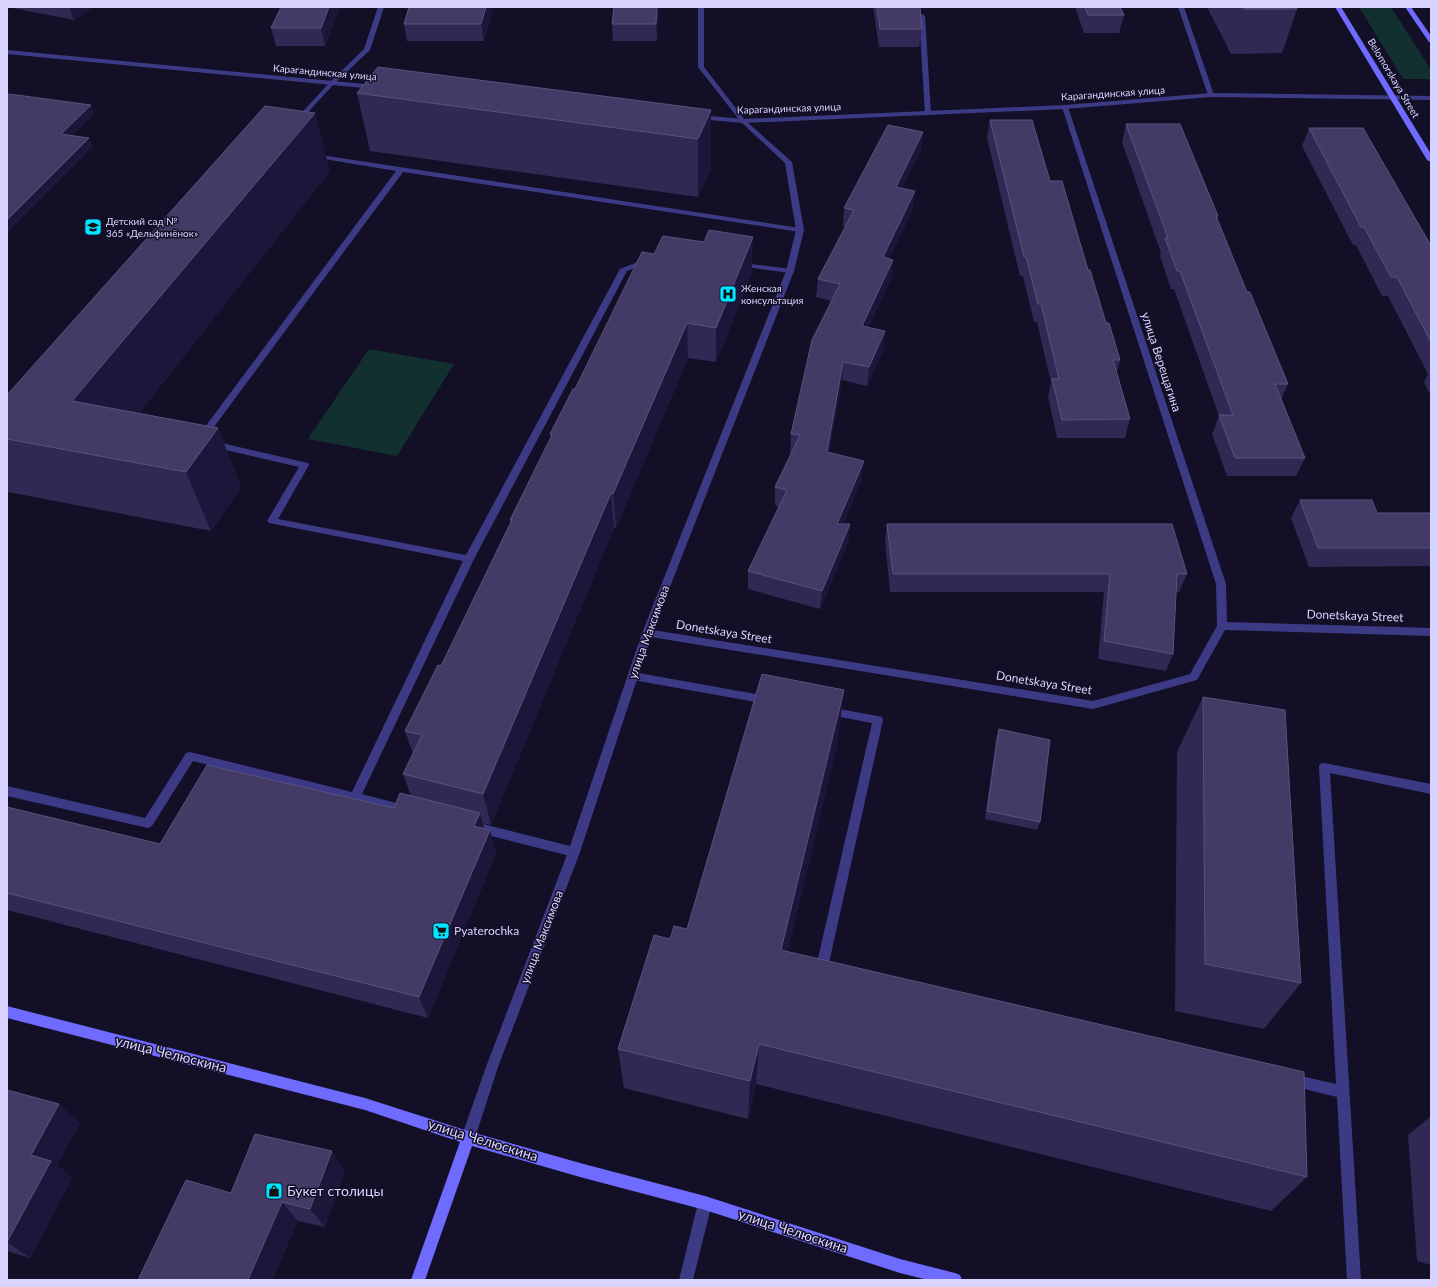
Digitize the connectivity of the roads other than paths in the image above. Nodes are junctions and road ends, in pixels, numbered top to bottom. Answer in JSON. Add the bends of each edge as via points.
{"nodes":[{"id":1,"x":381,"y":7,"type":"edge"},
{"id":2,"x":701,"y":7,"type":"edge"},
{"id":3,"x":1181,"y":7,"type":"edge"},
{"id":4,"x":1338,"y":7,"type":"edge"},
{"id":5,"x":1408,"y":7,"type":"edge"},
{"id":6,"x":922,"y":16,"type":"edge"},
{"id":7,"x":1431,"y":41,"type":"edge"},
{"id":8,"x":7,"y":52,"type":"edge"},
{"id":9,"x":332,"y":83,"type":"junction"},
{"id":10,"x":379,"y":87,"type":"edge"},
{"id":11,"x":1211,"y":95,"type":"junction"},
{"id":12,"x":1394,"y":98,"type":"junction"},
{"id":13,"x":1431,"y":98,"type":"edge"},
{"id":14,"x":1065,"y":107,"type":"junction"},
{"id":15,"x":928,"y":113,"type":"junction"},
{"id":16,"x":688,"y":116,"type":"edge"},
{"id":17,"x":743,"y":121,"type":"junction"},
{"id":18,"x":292,"y":128,"type":"edge"},
{"id":19,"x":310,"y":156,"type":"dead end"},
{"id":20,"x":1431,"y":160,"type":"edge"},
{"id":21,"x":401,"y":169,"type":"junction"},
{"id":22,"x":800,"y":230,"type":"junction"},
{"id":23,"x":658,"y":257,"type":"edge"},
{"id":24,"x":728,"y":263,"type":"edge"},
{"id":25,"x":790,"y":271,"type":"junction"},
{"id":26,"x":469,"y":559,"type":"junction"},
{"id":27,"x":1222,"y":626,"type":"junction"},
{"id":28,"x":1431,"y":632,"type":"edge"},
{"id":29,"x":647,"y":633,"type":"junction"},
{"id":30,"x":633,"y":676,"type":"junction"},
{"id":31,"x":779,"y":702,"type":"edge"},
{"id":32,"x":817,"y":709,"type":"edge"},
{"id":33,"x":1431,"y":788,"type":"edge"},
{"id":34,"x":7,"y":791,"type":"edge"},
{"id":35,"x":355,"y":797,"type":"junction"},
{"id":36,"x":415,"y":812,"type":"edge"},
{"id":37,"x":468,"y":826,"type":"edge"},
{"id":38,"x":574,"y":852,"type":"junction"},
{"id":39,"x":837,"y":971,"type":"edge"},
{"id":40,"x":7,"y":1012,"type":"edge"},
{"id":41,"x":1281,"y":1077,"type":"edge"},
{"id":42,"x":1343,"y":1092,"type":"junction"},
{"id":43,"x":468,"y":1138,"type":"junction"},
{"id":44,"x":705,"y":1203,"type":"junction"},
{"id":45,"x":418,"y":1280,"type":"edge"},
{"id":46,"x":686,"y":1280,"type":"edge"},
{"id":47,"x":955,"y":1280,"type":"edge"},
{"id":48,"x":1354,"y":1280,"type":"edge"}],
"edges":[{"from":1,"to":9,"type":"street","via":[[367,50]]},
{"from":2,"to":17,"type":"street","name":"улица Максимова","via":[[701,67]]},
{"from":3,"to":11,"type":"street"},
{"from":4,"to":12,"type":"main road","name":"Belomorskaya Street"},
{"from":5,"to":7,"type":"main road"},
{"from":6,"to":15,"type":"street"},
{"from":8,"to":9,"type":"street","name":"Карагандинская улица"},
{"from":9,"to":10,"type":"street","name":"Карагандинская улица"},
{"from":9,"to":18,"type":"street"},
{"from":11,"to":12,"type":"street","name":"Карагандинская улица"},
{"from":11,"to":14,"type":"street","name":"Карагандинская улица"},
{"from":12,"to":13,"type":"street","name":"Карагандинская улица"},
{"from":12,"to":20,"type":"main road","name":"Belomorskaya Street"},
{"from":14,"to":15,"type":"street","name":"Карагандинская улица"},
{"from":14,"to":27,"type":"street","name":"улица Верещагина","via":[[1221,584]]},
{"from":15,"to":17,"type":"street","name":"Карагандинская улица"},
{"from":16,"to":17,"type":"street","name":"Карагандинская улица"},
{"from":17,"to":22,"type":"street","name":"улица Максимова","via":[[788,162]]},
{"from":19,"to":21,"type":"street"},
{"from":21,"to":22,"type":"street"},
{"from":21,"to":26,"type":"street","via":[[200,441],[304,465],[272,521]]},
{"from":22,"to":25,"type":"street","name":"улица Максимова"},
{"from":23,"to":26,"type":"street","via":[[624,269]]},
{"from":24,"to":25,"type":"street"},
{"from":25,"to":29,"type":"street","name":"улица Максимова"},
{"from":26,"to":35,"type":"street"},
{"from":27,"to":28,"type":"street","name":"Donetskaya Street"},
{"from":27,"to":29,"type":"street","name":"Donetskaya Street","via":[[1193,677],[1093,705]]},
{"from":29,"to":30,"type":"street","name":"улица Максимова"},
{"from":30,"to":31,"type":"street"},
{"from":30,"to":38,"type":"street","name":"улица Максимова"},
{"from":32,"to":39,"type":"street","via":[[878,720],[822,967]]},
{"from":33,"to":42,"type":"street","via":[[1324,767]]},
{"from":34,"to":35,"type":"street","via":[[148,823],[190,756]]},
{"from":35,"to":36,"type":"street"},
{"from":37,"to":38,"type":"street"},
{"from":38,"to":43,"type":"street","name":"улица Максимова"},
{"from":40,"to":43,"type":"main road","name":"улица Челюскина","via":[[365,1104]]},
{"from":41,"to":42,"type":"street"},
{"from":42,"to":48,"type":"street"},
{"from":43,"to":44,"type":"main road","name":"улица Челюскина"},
{"from":43,"to":45,"type":"main road","name":"улица Максимова"},
{"from":44,"to":46,"type":"street"},
{"from":44,"to":47,"type":"main road","name":"улица Челюскина","via":[[900,1266]]}]}
